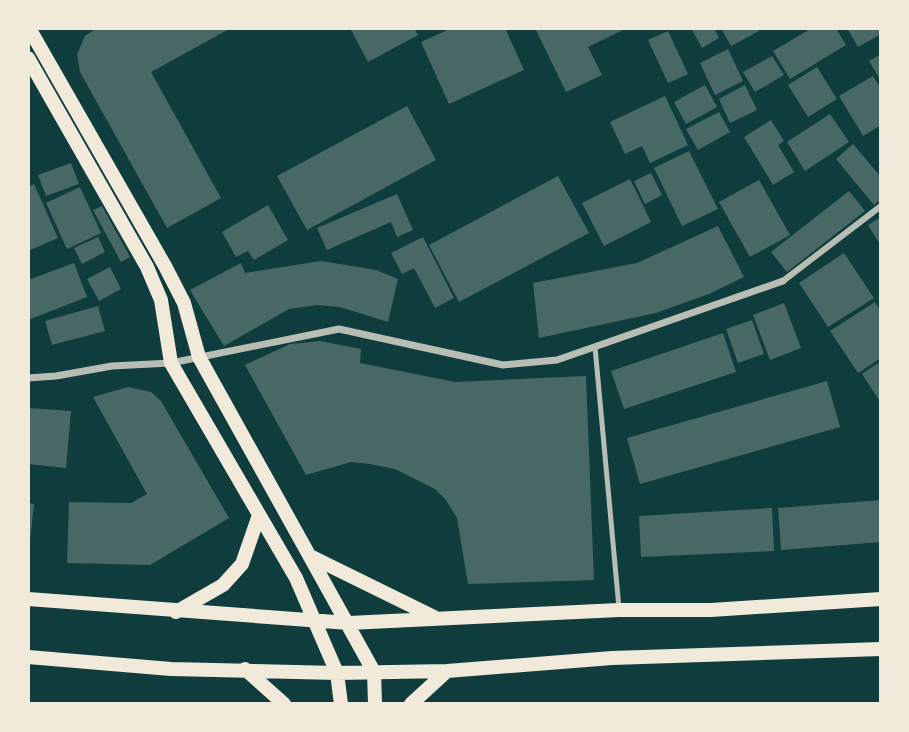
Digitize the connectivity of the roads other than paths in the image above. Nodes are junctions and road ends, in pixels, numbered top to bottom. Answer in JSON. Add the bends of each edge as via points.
{"nodes":[{"id":1,"x":34,"y":29,"type":"edge"},
{"id":2,"x":28,"y":58,"type":"edge"},
{"id":3,"x":881,"y":206,"type":"edge"},
{"id":4,"x":783,"y":281,"type":"joint"},
{"id":5,"x":595,"y":347,"type":"junction"},
{"id":6,"x":185,"y":360,"type":"junction"},
{"id":7,"x":28,"y":378,"type":"edge"},
{"id":8,"x":259,"y":515,"type":"junction"},
{"id":9,"x":312,"y":557,"type":"junction"},
{"id":10,"x":28,"y":599,"type":"edge"},
{"id":11,"x":881,"y":599,"type":"edge"},
{"id":12,"x":619,"y":610,"type":"junction"},
{"id":13,"x":176,"y":611,"type":"junction"},
{"id":14,"x":315,"y":618,"type":"junction"},
{"id":15,"x":439,"y":619,"type":"junction"},
{"id":16,"x":349,"y":623,"type":"junction"},
{"id":17,"x":881,"y":649,"type":"edge"},
{"id":18,"x":28,"y":657,"type":"edge"},
{"id":19,"x":245,"y":669,"type":"junction"},
{"id":20,"x":447,"y":671,"type":"junction"},
{"id":21,"x":374,"y":672,"type":"junction"},
{"id":22,"x":337,"y":673,"type":"junction"},
{"id":23,"x":284,"y":704,"type":"edge"},
{"id":24,"x":341,"y":704,"type":"edge"},
{"id":25,"x":375,"y":704,"type":"edge"},
{"id":26,"x":411,"y":704,"type":"edge"}],
"edges":[{"from":1,"to":6,"type":"main road","via":[[184,303]]},
{"from":2,"to":6,"type":"main road","via":[[147,267]]},
{"from":3,"to":4,"type":"street"},
{"from":4,"to":5,"type":"street"},
{"from":5,"to":6,"type":"street","via":[[557,360],[503,365],[339,329]]},
{"from":5,"to":12,"type":"lane"},
{"from":6,"to":7,"type":"street"},
{"from":6,"to":8,"type":"main road"},
{"from":6,"to":9,"type":"main road"},
{"from":8,"to":13,"type":"main road","via":[[242,564],[223,585]]},
{"from":8,"to":14,"type":"main road"},
{"from":9,"to":15,"type":"main road"},
{"from":9,"to":16,"type":"main road"},
{"from":10,"to":13,"type":"main road"},
{"from":11,"to":12,"type":"main road","via":[[711,610]]},
{"from":12,"to":15,"type":"main road"},
{"from":13,"to":14,"type":"main road"},
{"from":14,"to":16,"type":"main road"},
{"from":14,"to":22,"type":"main road"},
{"from":15,"to":16,"type":"main road"},
{"from":16,"to":21,"type":"main road"},
{"from":17,"to":20,"type":"main road","via":[[612,658]]},
{"from":18,"to":19,"type":"main road"},
{"from":19,"to":22,"type":"main road"},
{"from":19,"to":23,"type":"main road"},
{"from":20,"to":21,"type":"main road"},
{"from":20,"to":26,"type":"main road"},
{"from":21,"to":22,"type":"main road"},
{"from":21,"to":25,"type":"main road"},
{"from":22,"to":24,"type":"main road"}]}
